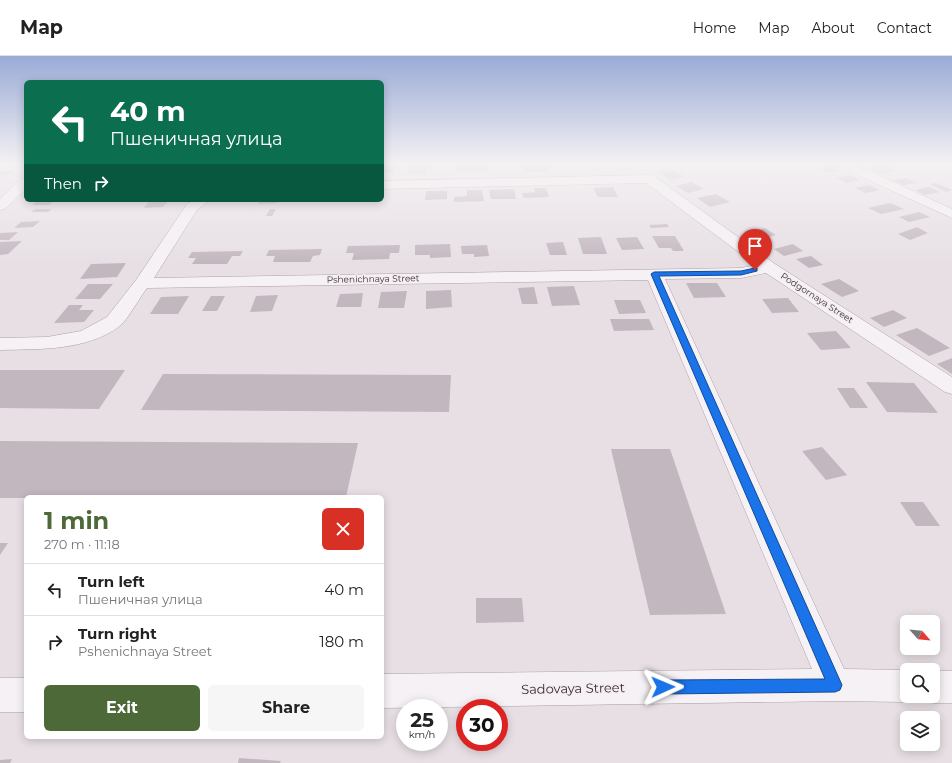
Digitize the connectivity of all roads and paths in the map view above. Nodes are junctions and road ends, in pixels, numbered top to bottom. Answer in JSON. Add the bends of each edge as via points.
{"nodes":[{"id":1,"x":10,"y":197,"type":"edge"},
{"id":2,"x":674,"y":197,"type":"edge"},
{"id":3,"x":915,"y":197,"type":"edge"},
{"id":4,"x":200,"y":202,"type":"edge"},
{"id":5,"x":0,"y":206,"type":"edge"},
{"id":6,"x":952,"y":214,"type":"edge"},
{"id":7,"x":769,"y":267,"type":"junction"},
{"id":8,"x":654,"y":274,"type":"junction"},
{"id":9,"x":142,"y":283,"type":"junction"},
{"id":10,"x":0,"y":344,"type":"edge"},
{"id":11,"x":952,"y":387,"type":"edge"},
{"id":12,"x":835,"y":685,"type":"junction"},
{"id":13,"x":900,"y":686,"type":"edge"},
{"id":14,"x":940,"y":687,"type":"edge"},
{"id":15,"x":952,"y":687,"type":"edge"},
{"id":16,"x":384,"y":691,"type":"edge"},
{"id":17,"x":0,"y":695,"type":"edge"},
{"id":18,"x":24,"y":695,"type":"edge"}],
"edges":[{"from":1,"to":5,"type":"street"},
{"from":2,"to":7,"type":"street","name":"Podgornaya Street"},
{"from":3,"to":6,"type":"street"},
{"from":4,"to":9,"type":"street","via":[[192,207]]},
{"from":7,"to":8,"type":"street","name":"Pshenichnaya Street","via":[[741,273]]},
{"from":7,"to":11,"type":"street","name":"Podgornaya Street"},
{"from":8,"to":9,"type":"street","name":"Pshenichnaya Street"},
{"from":8,"to":12,"type":"street"},
{"from":9,"to":10,"type":"street","via":[[114,321],[86,336],[47,343]]},
{"from":12,"to":13,"type":"street","name":"Sadovaya Street"},
{"from":12,"to":16,"type":"street","name":"Sadovaya Street"},
{"from":14,"to":15,"type":"street"},
{"from":17,"to":18,"type":"street"}]}
